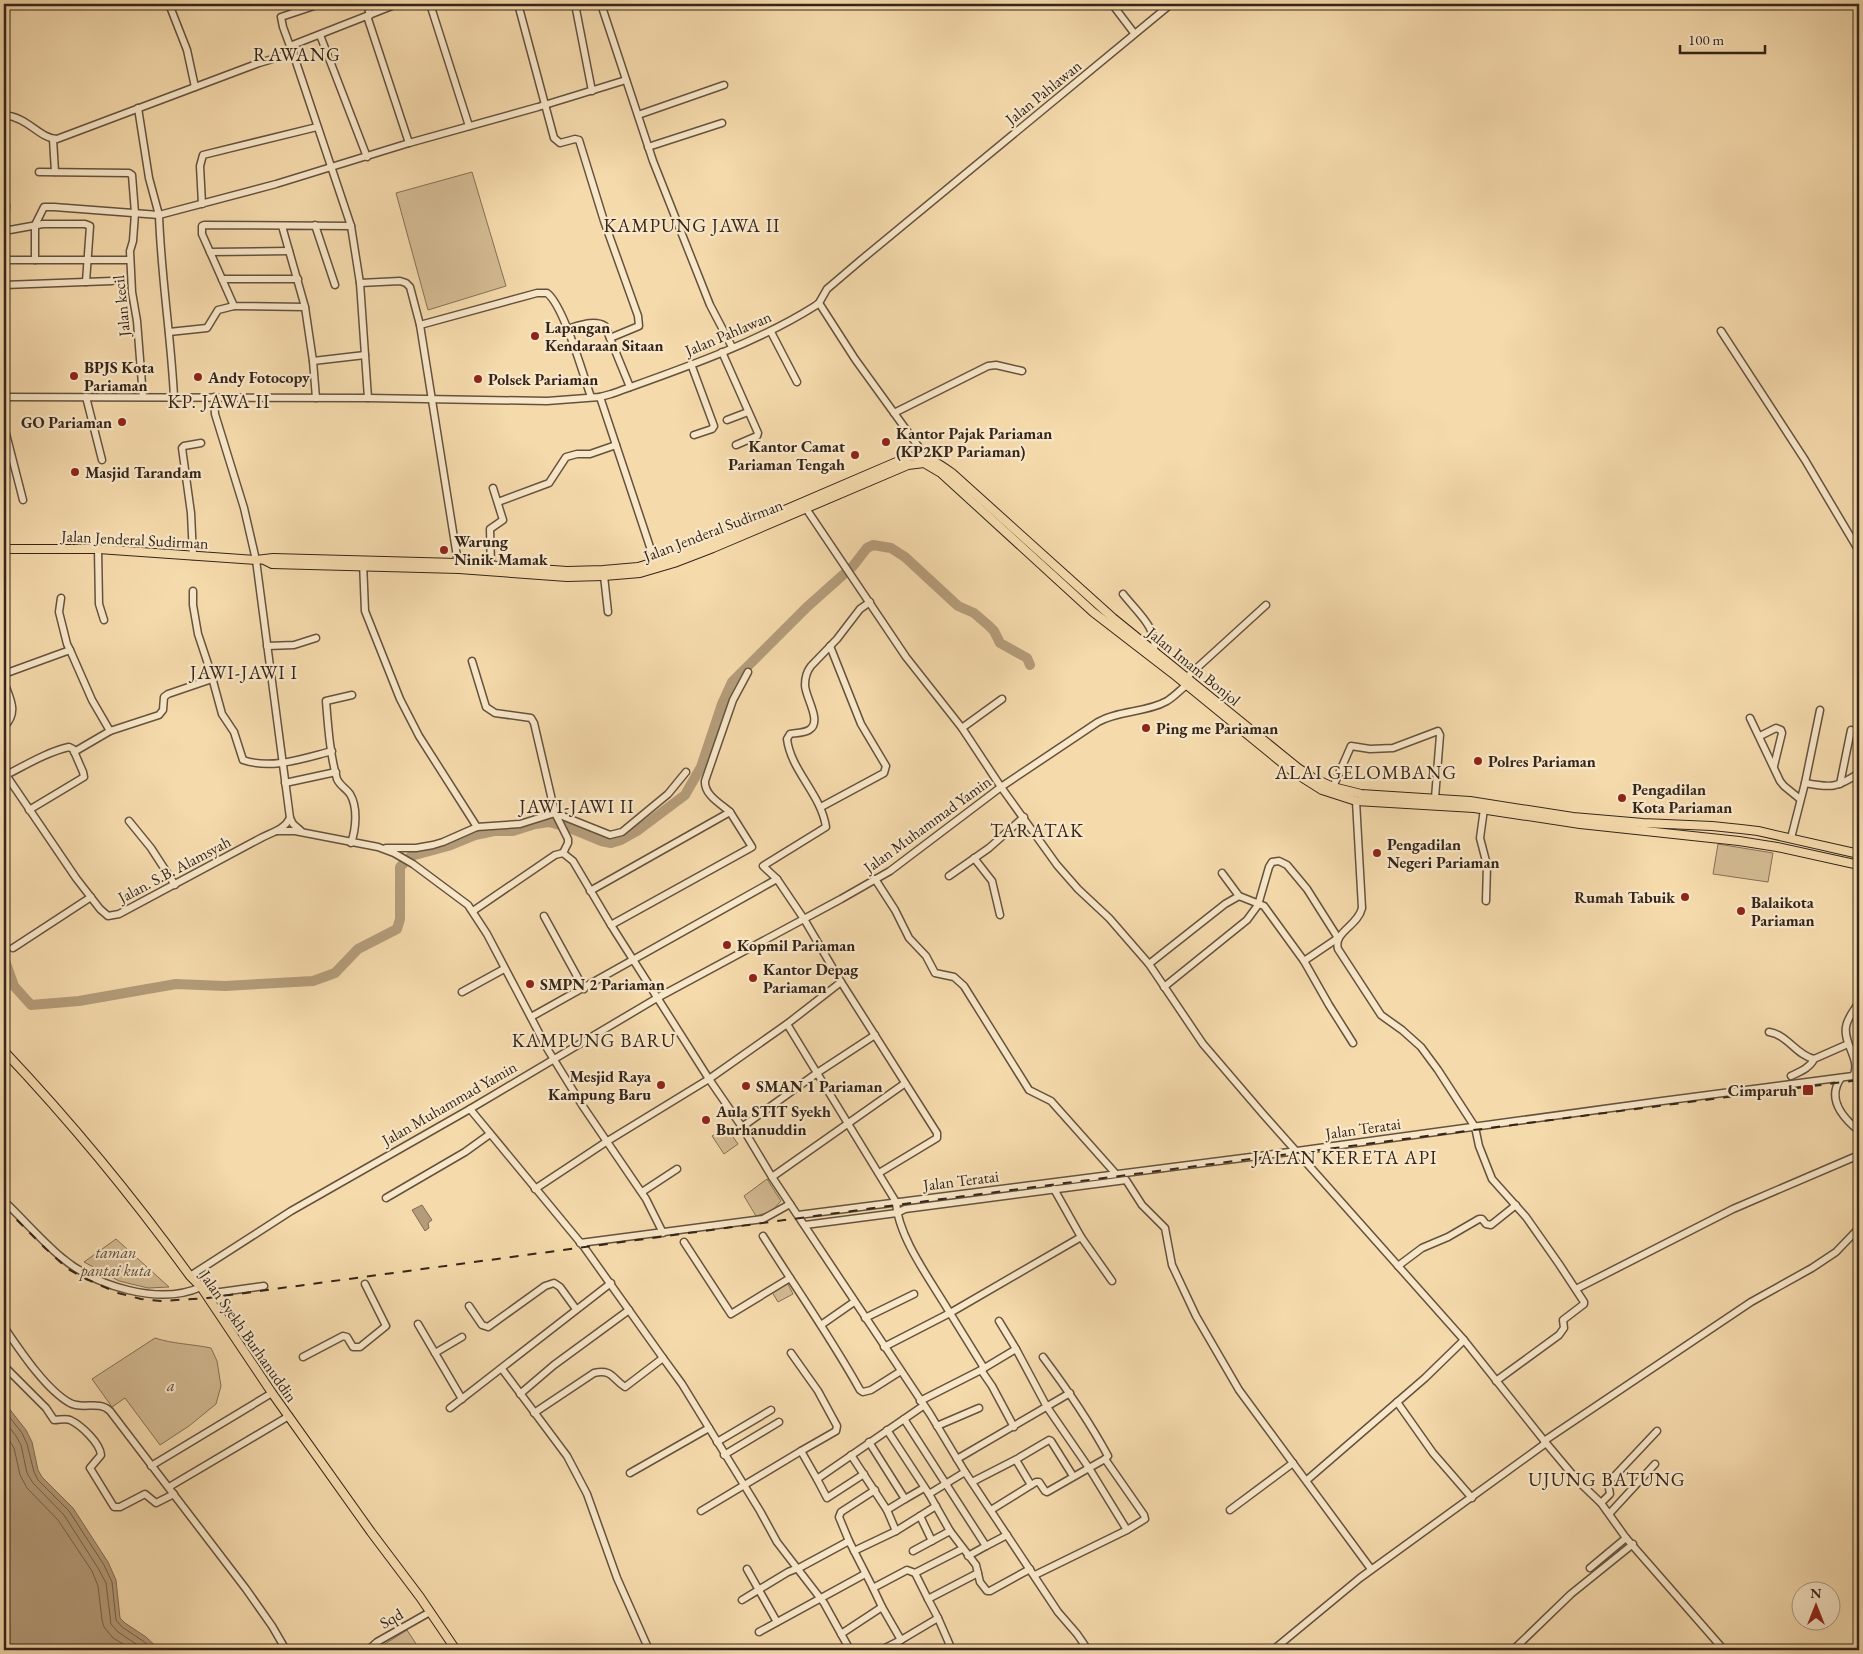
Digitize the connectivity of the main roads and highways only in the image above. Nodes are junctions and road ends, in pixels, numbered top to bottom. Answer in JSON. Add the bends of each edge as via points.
{"nodes":[{"id":1,"x":922,"y":459,"type":"joint"},
{"id":2,"x":846,"y":486,"type":"junction"},
{"id":3,"x":1018,"y":537,"type":"junction"},
{"id":4,"x":712,"y":545,"type":"junction"},
{"id":5,"x":4,"y":549,"type":"edge"},
{"id":6,"x":363,"y":563,"type":"junction"},
{"id":7,"x":518,"y":571,"type":"junction"},
{"id":8,"x":1100,"y":604,"type":"junction"},
{"id":9,"x":1093,"y":612,"type":"junction"},
{"id":10,"x":1188,"y":681,"type":"junction"},
{"id":11,"x":1274,"y":753,"type":"junction"},
{"id":12,"x":1390,"y":800,"type":"junction"},
{"id":13,"x":1516,"y":811,"type":"junction"},
{"id":14,"x":1643,"y":827,"type":"junction"},
{"id":15,"x":1740,"y":829,"type":"junction"},
{"id":16,"x":1758,"y":831,"type":"junction"},
{"id":17,"x":1739,"y":841,"type":"junction"},
{"id":18,"x":1757,"y":844,"type":"junction"},
{"id":19,"x":1847,"y":851,"type":"junction"},
{"id":20,"x":1859,"y":854,"type":"edge"},
{"id":21,"x":1843,"y":862,"type":"junction"},
{"id":22,"x":1859,"y":865,"type":"edge"},
{"id":23,"x":4,"y":1051,"type":"edge"},
{"id":24,"x":456,"y":1650,"type":"edge"}],
"edges":[{"from":1,"to":2,"type":"main road","name":"Jalan Jenderal Sudirman"},
{"from":1,"to":3,"type":"main road","name":"Jalan Imam Bonjol"},
{"from":2,"to":4,"type":"main road","name":"Jalan Jenderal Sudirman"},
{"from":2,"to":4,"type":"main road","name":"Jalan Jenderal Sudirman","via":[[805,508]]},
{"from":3,"to":8,"type":"main road","name":"Jalan Imam Bonjol"},
{"from":3,"to":9,"type":"main road","name":"Jalan Imam Bonjol"},
{"from":4,"to":7,"type":"main road","name":"Jalan Jenderal Sudirman","via":[[638,567]]},
{"from":4,"to":7,"type":"main road","name":"Jalan Jenderal Sudirman","via":[[657,568],[632,574],[567,577]]},
{"from":5,"to":6,"type":"main road","name":"Jalan Jenderal Sudirman","via":[[98,549],[260,560],[272,564]]},
{"from":6,"to":7,"type":"main road","name":"Jalan Jenderal Sudirman"},
{"from":6,"to":7,"type":"main road","name":"Jalan Jenderal Sudirman","via":[[458,563]]},
{"from":8,"to":9,"type":"main road"},
{"from":8,"to":10,"type":"main road","name":"Jalan Imam Bonjol"},
{"from":9,"to":10,"type":"main road","name":"Jalan Imam Bonjol"},
{"from":10,"to":11,"type":"main road","name":"Jalan Imam Bonjol"},
{"from":11,"to":12,"type":"main road","name":"Jalan Imam Bonjol","via":[[1333,787]]},
{"from":11,"to":12,"type":"main road","name":"Jalan Imam Bonjol","via":[[1312,785],[1336,795],[1356,801]]},
{"from":12,"to":13,"type":"main road","name":"Jalan Imam Bonjol"},
{"from":12,"to":13,"type":"main road","name":"Jalan Imam Bonjol","via":[[1435,798]]},
{"from":13,"to":14,"type":"main road","name":"Jalan Imam Bonjol"},
{"from":14,"to":15,"type":"main road","name":"Jalan Imam Bonjol"},
{"from":14,"to":17,"type":"main road","name":"Jalan Imam Bonjol"},
{"from":15,"to":16,"type":"main road","name":"Jalan Imam Bonjol"},
{"from":15,"to":17,"type":"main road"},
{"from":16,"to":18,"type":"main road"},
{"from":16,"to":19,"type":"main road","name":"Jalan Imam Bonjol"},
{"from":17,"to":18,"type":"main road","name":"Jalan Imam Bonjol"},
{"from":18,"to":21,"type":"main road","name":"Jalan Imam Bonjol"},
{"from":19,"to":20,"type":"main road","name":"Jalan Imam Bonjol"},
{"from":19,"to":21,"type":"main road"},
{"from":21,"to":22,"type":"main road","name":"Jalan Imam Bonjol"},
{"from":23,"to":24,"type":"main road","name":"Jalan Syekh Burhanuddin","via":[[128,1193],[201,1287]]}]}
